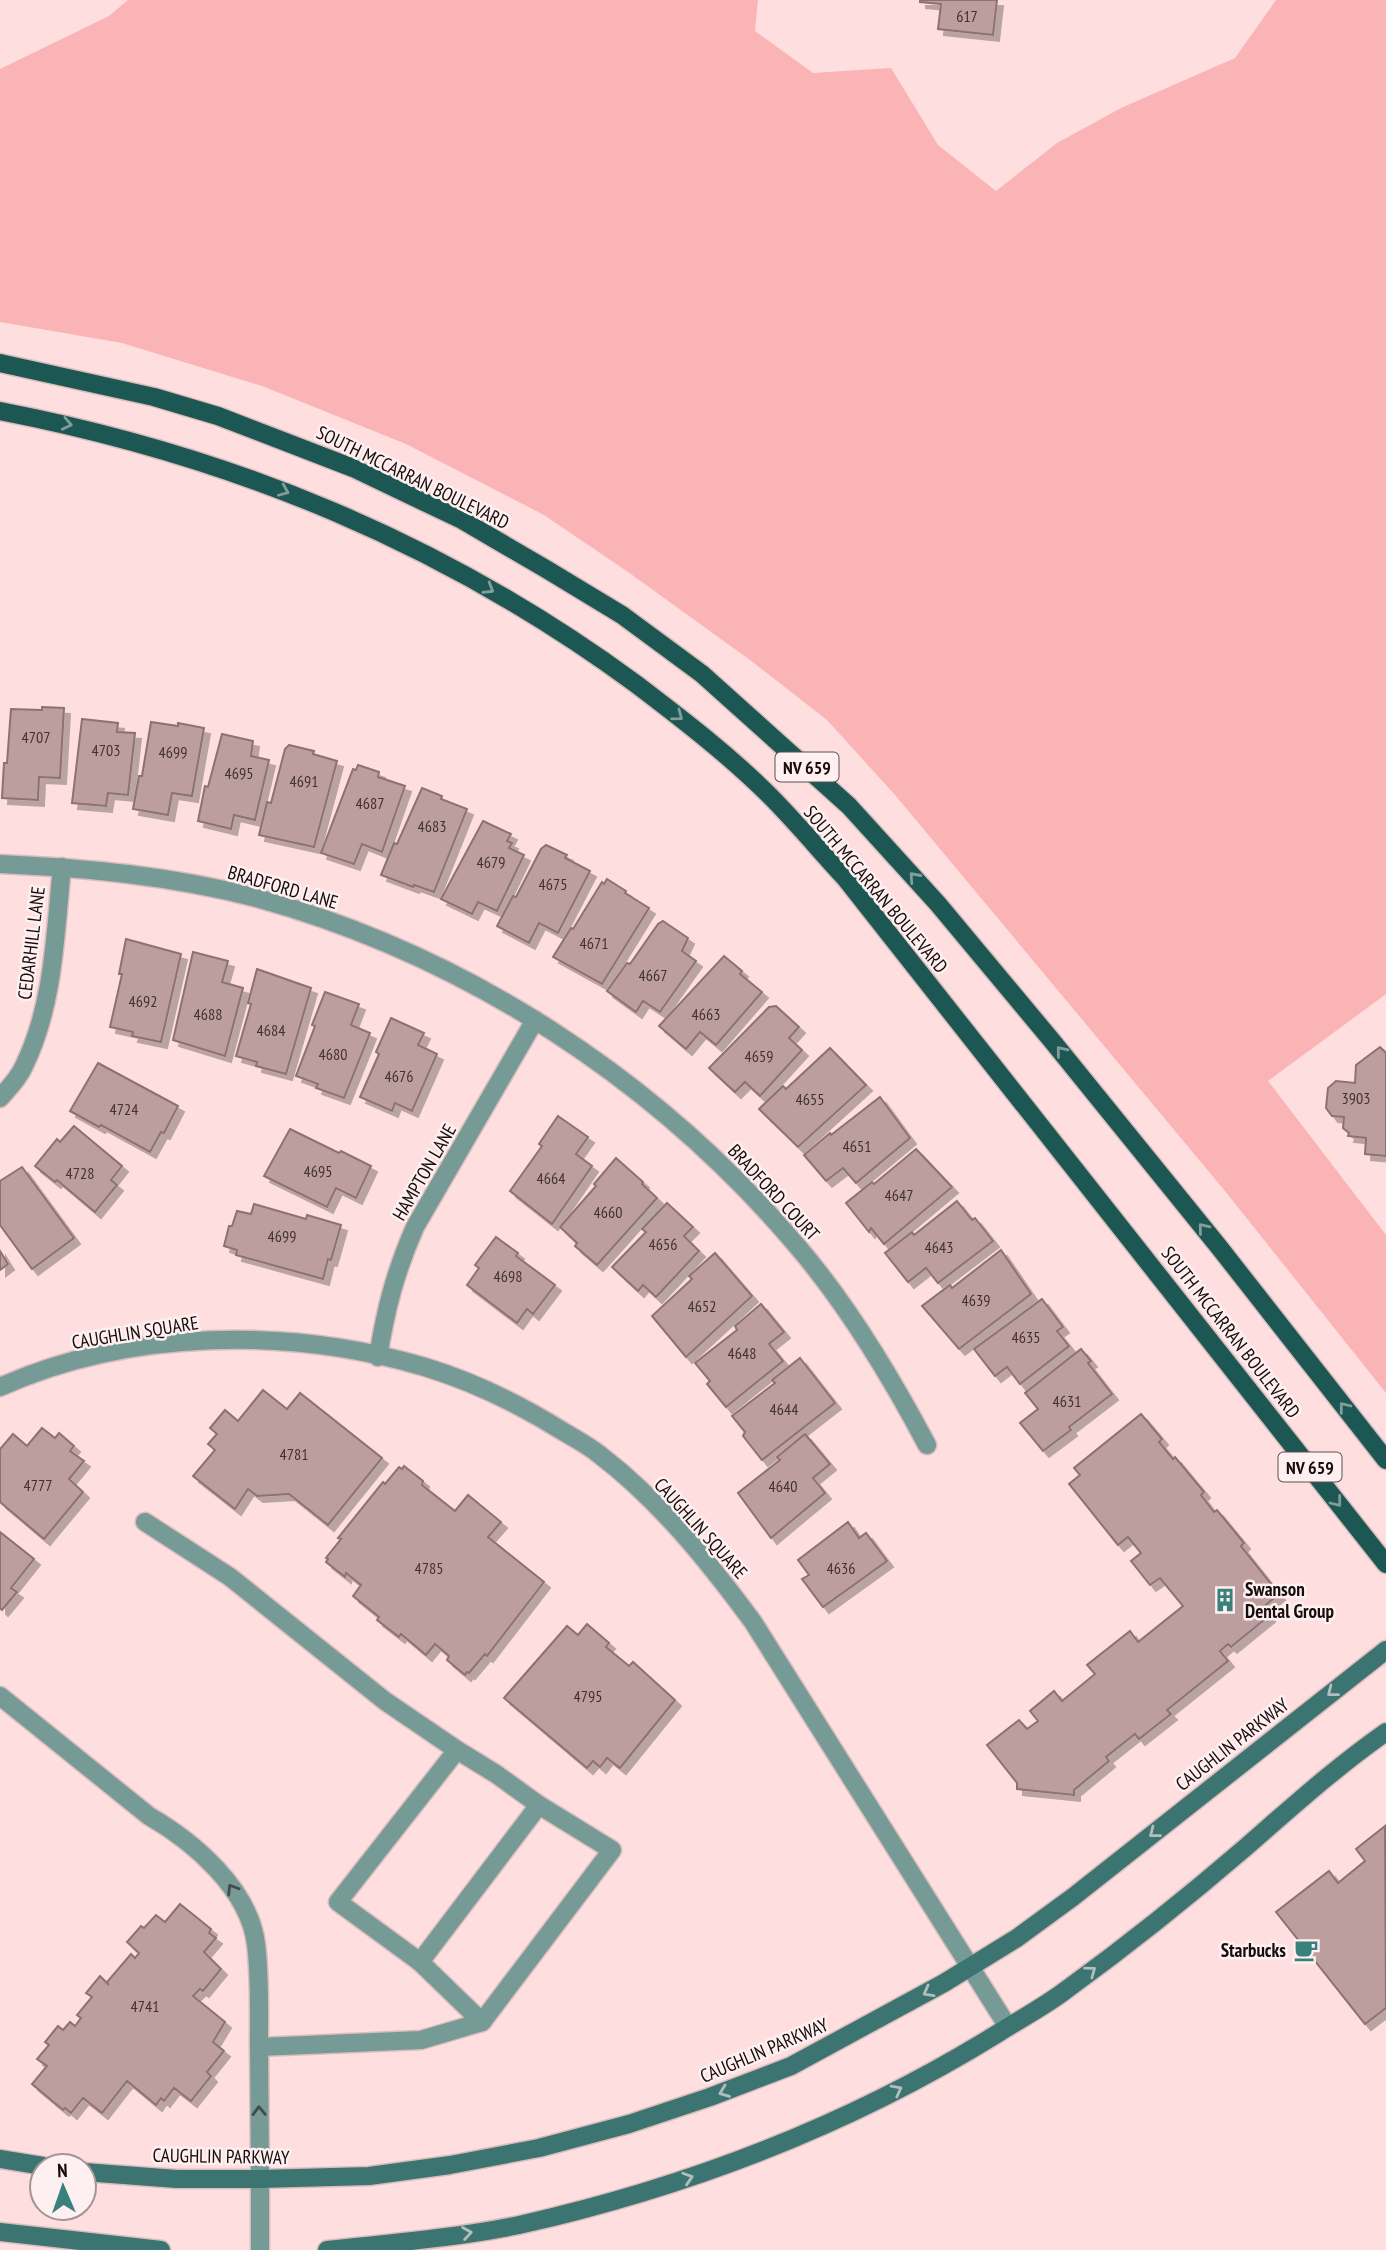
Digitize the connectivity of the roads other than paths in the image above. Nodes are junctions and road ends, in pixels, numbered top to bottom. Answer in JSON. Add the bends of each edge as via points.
{"nodes":[{"id":1,"x":0,"y":363,"type":"edge"},
{"id":2,"x":0,"y":411,"type":"edge"},
{"id":3,"x":0,"y":863,"type":"edge"},
{"id":4,"x":62,"y":867,"type":"junction"},
{"id":5,"x":535,"y":1020,"type":"junction"},
{"id":6,"x":0,"y":1098,"type":"edge"},
{"id":7,"x":378,"y":1357,"type":"junction"},
{"id":8,"x":0,"y":1387,"type":"edge"},
{"id":9,"x":927,"y":1445,"type":"dead end"},
{"id":10,"x":1386,"y":1460,"type":"edge"},
{"id":11,"x":145,"y":1522,"type":"dead end"},
{"id":12,"x":1386,"y":1564,"type":"edge"},
{"id":13,"x":1386,"y":1650,"type":"edge"},
{"id":14,"x":0,"y":1696,"type":"edge"},
{"id":15,"x":1386,"y":1732,"type":"edge"},
{"id":16,"x":457,"y":1750,"type":"junction"},
{"id":17,"x":539,"y":1805,"type":"junction"},
{"id":18,"x":420,"y":1962,"type":"junction"},
{"id":19,"x":970,"y":1967,"type":"junction"},
{"id":20,"x":482,"y":2022,"type":"junction"},
{"id":21,"x":1008,"y":2027,"type":"junction"},
{"id":22,"x":259,"y":2047,"type":"junction"},
{"id":23,"x":0,"y":2159,"type":"edge"},
{"id":24,"x":28,"y":2164,"type":"edge"},
{"id":25,"x":98,"y":2173,"type":"edge"},
{"id":26,"x":260,"y":2179,"type":"junction"},
{"id":27,"x":0,"y":2232,"type":"edge"},
{"id":28,"x":161,"y":2250,"type":"edge"},
{"id":29,"x":260,"y":2250,"type":"edge"},
{"id":30,"x":327,"y":2250,"type":"edge"}],
"edges":[{"from":10,"to":1,"type":"main road","name":"SOUTH MCCARRAN BOULEVARD","number":"NV 659","one_way":true,"via":[[1054,1042],[938,904],[849,806],[702,674],[622,615],[463,520],[353,468],[205,412]]},
{"from":2,"to":12,"type":"main road","name":"SOUTH MCCARRAN BOULEVARD","number":"NV 659","one_way":true,"via":[[175,452],[271,485],[383,532],[577,641],[686,722],[769,795],[845,878]]},
{"from":3,"to":4,"type":"street","name":"BRADFORD LANE"},
{"from":4,"to":5,"type":"street","name":"BRADFORD LANE","via":[[169,880],[256,898],[332,922],[414,956]]},
{"from":4,"to":6,"type":"street","name":"CEDARHILL LANE","via":[[49,987],[38,1031],[22,1070]]},
{"from":5,"to":7,"type":"street","name":"HAMPTON LANE","via":[[415,1227],[386,1306]]},
{"from":5,"to":9,"type":"street","name":"BRADFORD COURT","via":[[634,1087],[740,1183],[799,1247],[844,1307],[891,1377]]},
{"from":7,"to":8,"type":"street","name":"CAUGHLIN SQUARE","via":[[250,1340],[180,1342],[83,1359],[36,1371]]},
{"from":7,"to":19,"type":"street","name":"CAUGHLIN SQUARE","via":[[425,1367],[538,1416],[599,1454],[662,1510],[753,1622]]},
{"from":11,"to":16,"type":"street","via":[[225,1572],[384,1701]]},
{"from":13,"to":19,"type":"street","name":"CAUGHLIN PARKWAY","one_way":true,"via":[[1073,1897]]},
{"from":22,"to":14,"type":"street","one_way":true,"via":[[256,1941],[231,1886],[208,1857],[149,1816]]},
{"from":21,"to":15,"type":"street","one_way":true,"via":[[1063,1993],[1156,1922],[1315,1786]]},
{"from":16,"to":17,"type":"street"},
{"from":16,"to":18,"type":"street","via":[[338,1902]]},
{"from":17,"to":18,"type":"street"},
{"from":17,"to":20,"type":"street","via":[[612,1850]]},
{"from":18,"to":20,"type":"street"},
{"from":19,"to":21,"type":"street","name":"CAUGHLIN SQUARE"},
{"from":19,"to":26,"type":"street","name":"CAUGHLIN PARKWAY","one_way":true,"via":[[791,2066],[629,2124],[450,2165],[369,2176]]},
{"from":20,"to":22,"type":"street","via":[[421,2040]]},
{"from":30,"to":21,"type":"street","one_way":true,"via":[[516,2225],[625,2199],[800,2136],[891,2094]]},
{"from":26,"to":22,"type":"street","one_way":true},
{"from":23,"to":24,"type":"street"},
{"from":25,"to":26,"type":"street","name":"CAUGHLIN PARKWAY"},
{"from":26,"to":29,"type":"street"},
{"from":27,"to":28,"type":"street"}]}
